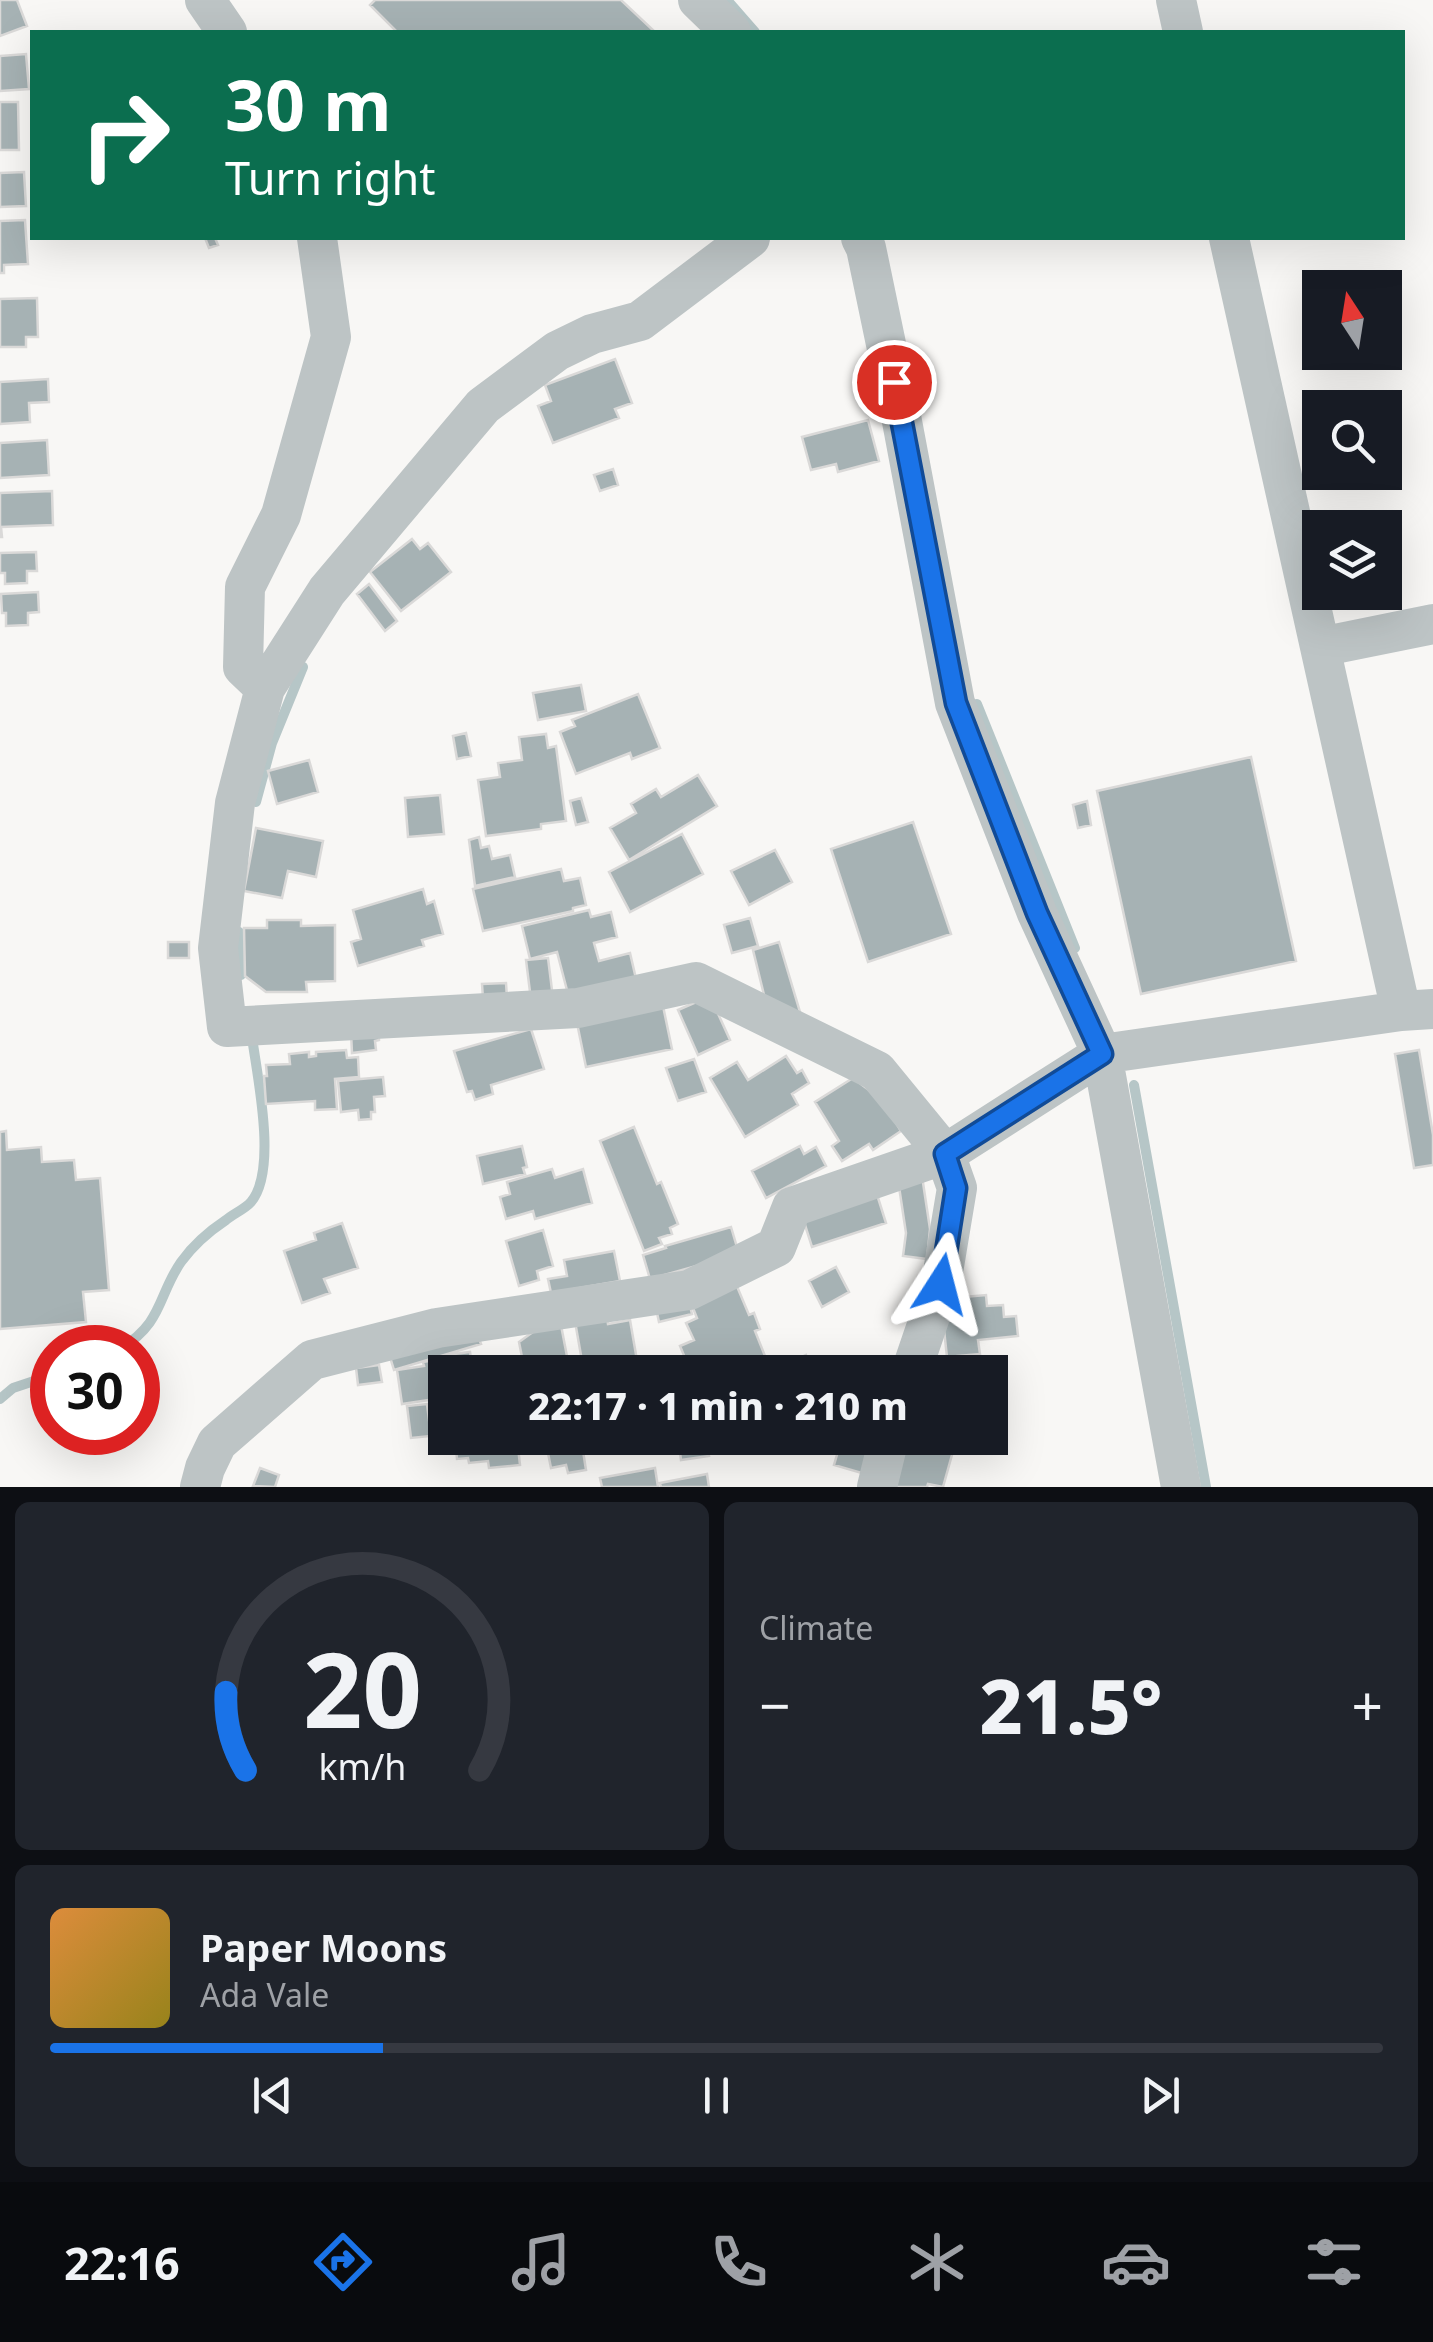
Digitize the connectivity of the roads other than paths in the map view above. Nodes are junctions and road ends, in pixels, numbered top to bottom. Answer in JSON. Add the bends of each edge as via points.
{"nodes":[{"id":1,"x":205,"y":0,"type":"edge"},
{"id":2,"x":698,"y":0,"type":"edge"},
{"id":3,"x":1176,"y":0,"type":"edge"},
{"id":4,"x":226,"y":30,"type":"edge"},
{"id":5,"x":729,"y":30,"type":"edge"},
{"id":6,"x":1183,"y":30,"type":"edge"},
{"id":7,"x":317,"y":240,"type":"edge"},
{"id":8,"x":747,"y":240,"type":"edge"},
{"id":9,"x":862,"y":240,"type":"edge"},
{"id":10,"x":1228,"y":240,"type":"edge"},
{"id":11,"x":1433,"y":624,"type":"edge"},
{"id":12,"x":1320,"y":648,"type":"junction"},
{"id":13,"x":264,"y":688,"type":"junction"},
{"id":14,"x":1417,"y":1010,"type":"edge"},
{"id":15,"x":1102,"y":1054,"type":"junction"},
{"id":16,"x":945,"y":1154,"type":"junction"},
{"id":17,"x":917,"y":1355,"type":"edge"},
{"id":18,"x":885,"y":1455,"type":"edge"},
{"id":19,"x":200,"y":1487,"type":"edge"},
{"id":20,"x":877,"y":1487,"type":"edge"},
{"id":21,"x":1181,"y":1487,"type":"edge"}],
"edges":[{"from":1,"to":4,"type":"street"},
{"from":2,"to":5,"type":"street"},
{"from":3,"to":6,"type":"street"},
{"from":7,"to":13,"type":"street","via":[[331,338],[280,515],[245,587],[243,667]]},
{"from":8,"to":13,"type":"street","via":[[640,321],[557,351],[483,406],[327,591]]},
{"from":9,"to":15,"type":"street","via":[[956,703],[1037,913]]},
{"from":10,"to":12,"type":"street"},
{"from":11,"to":12,"type":"street"},
{"from":12,"to":14,"type":"street"},
{"from":13,"to":16,"type":"street","via":[[234,803],[218,948],[226,1026],[578,1008],[696,982],[878,1071]]},
{"from":14,"to":15,"type":"street"},
{"from":15,"to":16,"type":"street"},
{"from":15,"to":21,"type":"street"},
{"from":16,"to":17,"type":"street","via":[[956,1188],[941,1284]]},
{"from":16,"to":19,"type":"street","via":[[792,1207],[776,1248],[689,1290],[437,1328],[312,1360],[217,1443]]},
{"from":18,"to":20,"type":"street"}]}
